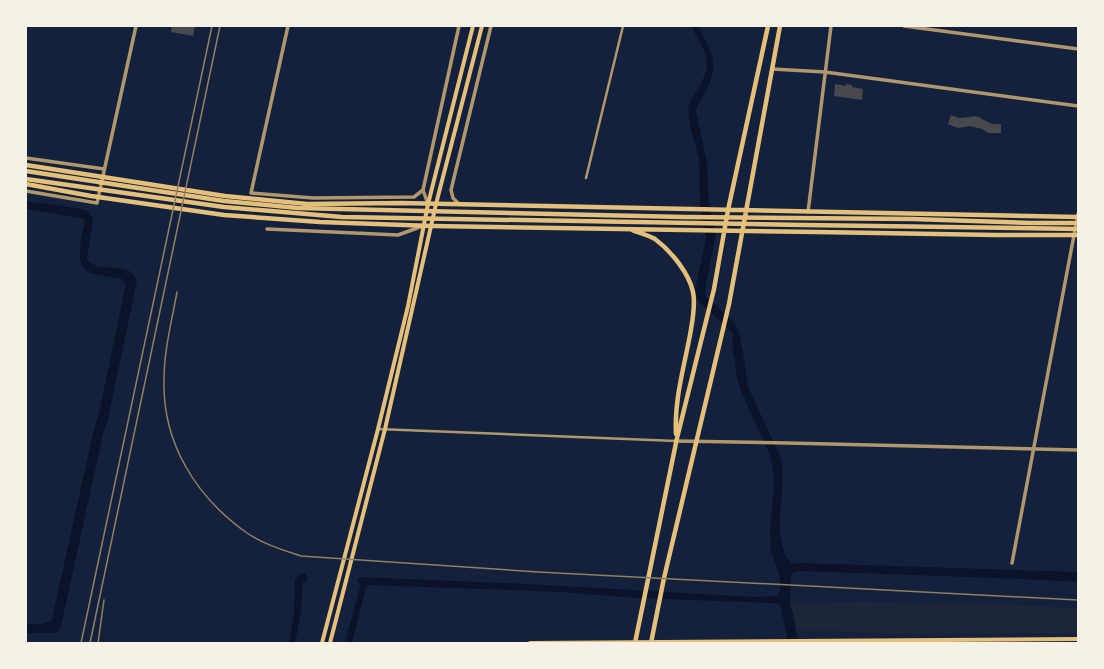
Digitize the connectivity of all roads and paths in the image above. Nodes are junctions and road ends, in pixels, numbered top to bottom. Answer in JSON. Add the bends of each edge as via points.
{"nodes":[{"id":1,"x":136,"y":26,"type":"edge"},
{"id":2,"x":288,"y":26,"type":"edge"},
{"id":3,"x":460,"y":26,"type":"edge"},
{"id":4,"x":473,"y":26,"type":"edge"},
{"id":5,"x":482,"y":26,"type":"edge"},
{"id":6,"x":491,"y":26,"type":"edge"},
{"id":7,"x":623,"y":26,"type":"edge"},
{"id":8,"x":768,"y":26,"type":"edge"},
{"id":9,"x":780,"y":26,"type":"edge"},
{"id":10,"x":831,"y":26,"type":"edge"},
{"id":11,"x":904,"y":26,"type":"edge"},
{"id":12,"x":910,"y":26,"type":"edge"},
{"id":13,"x":1078,"y":48,"type":"edge"},
{"id":14,"x":772,"y":69,"type":"junction"},
{"id":15,"x":825,"y":72,"type":"junction"},
{"id":16,"x":1078,"y":106,"type":"edge"},
{"id":17,"x":26,"y":158,"type":"edge"},
{"id":18,"x":26,"y":165,"type":"edge"},
{"id":19,"x":104,"y":169,"type":"junction"},
{"id":20,"x":26,"y":170,"type":"edge"},
{"id":21,"x":586,"y":178,"type":"dead end"},
{"id":22,"x":26,"y":179,"type":"edge"},
{"id":23,"x":26,"y":184,"type":"edge"},
{"id":24,"x":423,"y":190,"type":"junction"},
{"id":25,"x":26,"y":191,"type":"edge"},
{"id":26,"x":428,"y":204,"type":"junction"},
{"id":27,"x":436,"y":204,"type":"junction"},
{"id":28,"x":460,"y":205,"type":"junction"},
{"id":29,"x":728,"y":210,"type":"junction"},
{"id":30,"x":745,"y":211,"type":"junction"},
{"id":31,"x":808,"y":212,"type":"junction"},
{"id":32,"x":1078,"y":218,"type":"edge"},
{"id":33,"x":424,"y":225,"type":"junction"},
{"id":34,"x":432,"y":226,"type":"junction"},
{"id":35,"x":267,"y":228,"type":"dead end"},
{"id":36,"x":629,"y":228,"type":"junction"},
{"id":37,"x":1078,"y":229,"type":"edge"},
{"id":38,"x":725,"y":230,"type":"junction"},
{"id":39,"x":742,"y":231,"type":"junction"},
{"id":40,"x":1076,"y":235,"type":"edge"},
{"id":41,"x":378,"y":429,"type":"junction"},
{"id":42,"x":385,"y":429,"type":"junction"},
{"id":43,"x":676,"y":440,"type":"junction"},
{"id":44,"x":696,"y":441,"type":"junction"},
{"id":45,"x":1034,"y":449,"type":"junction"},
{"id":46,"x":1078,"y":450,"type":"edge"},
{"id":47,"x":1012,"y":563,"type":"dead end"},
{"id":48,"x":1078,"y":639,"type":"edge"},
{"id":49,"x":635,"y":642,"type":"edge"},
{"id":50,"x":651,"y":642,"type":"edge"},
{"id":51,"x":322,"y":643,"type":"edge"},
{"id":52,"x":330,"y":643,"type":"edge"},
{"id":53,"x":530,"y":643,"type":"edge"}],
"edges":[{"from":1,"to":19,"type":"street"},
{"from":2,"to":24,"type":"street","via":[[251,193],[320,198],[414,196]]},
{"from":3,"to":24,"type":"street"},
{"from":4,"to":26,"type":"main road"},
{"from":5,"to":27,"type":"main road"},
{"from":6,"to":28,"type":"street","via":[[451,190],[453,198]]},
{"from":7,"to":21,"type":"street"},
{"from":8,"to":29,"type":"main road"},
{"from":9,"to":14,"type":"main road"},
{"from":10,"to":15,"type":"street"},
{"from":11,"to":12,"type":"street"},
{"from":12,"to":13,"type":"street"},
{"from":14,"to":15,"type":"street"},
{"from":14,"to":30,"type":"main road"},
{"from":15,"to":16,"type":"street"},
{"from":15,"to":31,"type":"street"},
{"from":17,"to":19,"type":"street"},
{"from":18,"to":26,"type":"main road","via":[[225,196],[307,204]]},
{"from":19,"to":25,"type":"street","via":[[96,203]]},
{"from":20,"to":32,"type":"main road","via":[[224,201],[306,208],[1031,223]]},
{"from":22,"to":37,"type":"main road","via":[[224,207],[342,217]]},
{"from":23,"to":33,"type":"main road","via":[[224,215],[320,222]]},
{"from":24,"to":26,"type":"street"},
{"from":26,"to":27,"type":"main road"},
{"from":26,"to":33,"type":"main road"},
{"from":27,"to":28,"type":"main road"},
{"from":27,"to":34,"type":"main road"},
{"from":28,"to":29,"type":"main road"},
{"from":29,"to":30,"type":"main road"},
{"from":29,"to":38,"type":"main road"},
{"from":30,"to":31,"type":"main road"},
{"from":30,"to":39,"type":"main road"},
{"from":31,"to":32,"type":"main road"},
{"from":32,"to":40,"type":"street"},
{"from":33,"to":34,"type":"main road"},
{"from":33,"to":35,"type":"street","via":[[398,235]]},
{"from":33,"to":41,"type":"main road","via":[[408,306]]},
{"from":34,"to":36,"type":"main road"},
{"from":34,"to":42,"type":"main road"},
{"from":36,"to":38,"type":"main road"},
{"from":36,"to":43,"type":"main road","via":[[654,239],[676,258],[694,293],[693,316],[678,400]]},
{"from":38,"to":39,"type":"main road"},
{"from":38,"to":43,"type":"main road","via":[[714,289]]},
{"from":39,"to":40,"type":"main road"},
{"from":39,"to":44,"type":"main road","via":[[721,338]]},
{"from":40,"to":45,"type":"street"},
{"from":41,"to":42,"type":"street"},
{"from":41,"to":51,"type":"main road"},
{"from":42,"to":43,"type":"street"},
{"from":42,"to":52,"type":"main road"},
{"from":43,"to":44,"type":"street"},
{"from":43,"to":49,"type":"main road"},
{"from":44,"to":45,"type":"street"},
{"from":44,"to":50,"type":"main road"},
{"from":45,"to":46,"type":"street"},
{"from":45,"to":47,"type":"street"},
{"from":48,"to":50,"type":"main road"},
{"from":49,"to":50,"type":"main road"},
{"from":49,"to":53,"type":"main road"}]}
